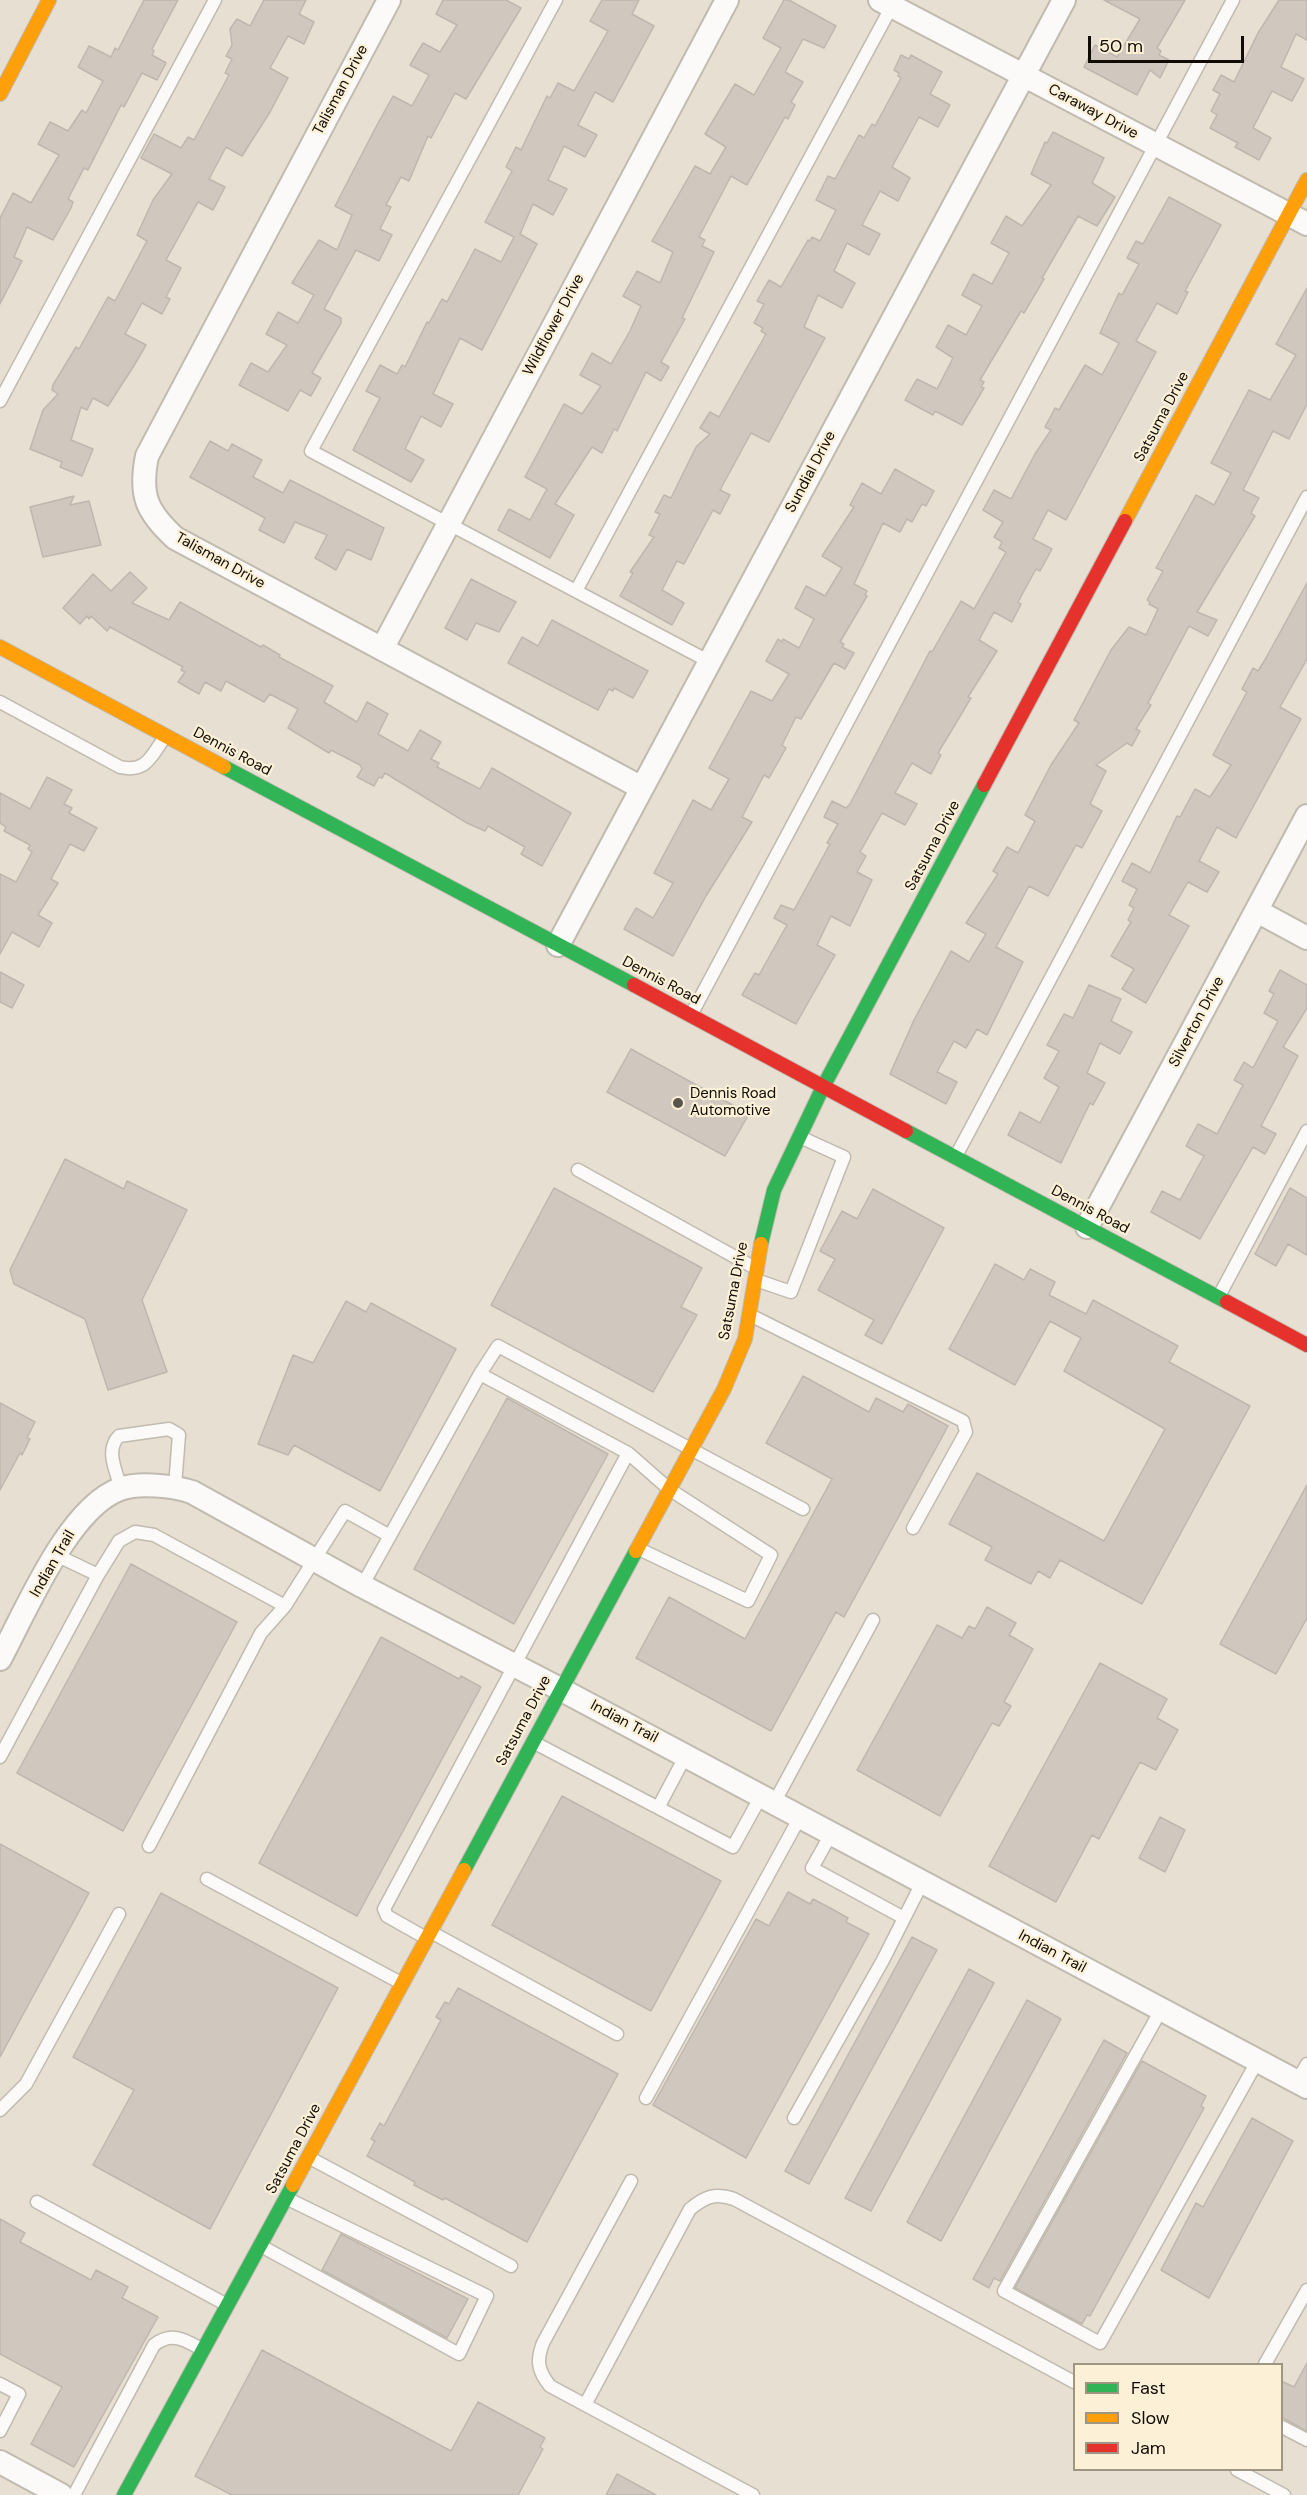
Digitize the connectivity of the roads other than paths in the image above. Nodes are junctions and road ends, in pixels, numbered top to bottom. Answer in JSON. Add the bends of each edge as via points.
{"nodes":[{"id":1,"x":50,"y":0,"type":"edge"},
{"id":2,"x":215,"y":0,"type":"edge"},
{"id":3,"x":389,"y":0,"type":"edge"},
{"id":4,"x":556,"y":0,"type":"edge"},
{"id":5,"x":727,"y":0,"type":"edge"},
{"id":6,"x":1064,"y":0,"type":"edge"},
{"id":7,"x":1233,"y":0,"type":"edge"},
{"id":8,"x":889,"y":2,"type":"edge"},
{"id":9,"x":1024,"y":75,"type":"junction"},
{"id":10,"x":0,"y":94,"type":"edge"},
{"id":11,"x":1156,"y":146,"type":"junction"},
{"id":12,"x":1307,"y":180,"type":"edge"},
{"id":13,"x":1298,"y":219,"type":"edge"},
{"id":14,"x":0,"y":402,"type":"edge"},
{"id":15,"x":1307,"y":497,"type":"edge"},
{"id":16,"x":448,"y":524,"type":"junction"},
{"id":17,"x":576,"y":591,"type":"junction"},
{"id":18,"x":0,"y":647,"type":"edge"},
{"id":19,"x":382,"y":649,"type":"junction"},
{"id":20,"x":710,"y":662,"type":"junction"},
{"id":21,"x":0,"y":702,"type":"edge"},
{"id":22,"x":166,"y":736,"type":"junction"},
{"id":23,"x":642,"y":788,"type":"junction"},
{"id":24,"x":1307,"y":816,"type":"edge"},
{"id":25,"x":1257,"y":911,"type":"junction"},
{"id":26,"x":1307,"y":938,"type":"edge"},
{"id":27,"x":558,"y":945,"type":"junction"},
{"id":28,"x":690,"y":1016,"type":"junction"},
{"id":29,"x":824,"y":1087,"type":"junction"},
{"id":30,"x":799,"y":1137,"type":"junction"},
{"id":31,"x":1305,"y":1138,"type":"edge"},
{"id":32,"x":955,"y":1157,"type":"junction"},
{"id":33,"x":578,"y":1170,"type":"dead end"},
{"id":34,"x":1088,"y":1227,"type":"junction"},
{"id":35,"x":755,"y":1274,"type":"junction"},
{"id":36,"x":1218,"y":1297,"type":"junction"},
{"id":37,"x":749,"y":1314,"type":"junction"},
{"id":38,"x":1307,"y":1345,"type":"edge"},
{"id":39,"x":480,"y":1374,"type":"junction"},
{"id":40,"x":692,"y":1448,"type":"junction"},
{"id":41,"x":628,"y":1453,"type":"junction"},
{"id":42,"x":175,"y":1486,"type":"junction"},
{"id":43,"x":121,"y":1488,"type":"junction"},
{"id":44,"x":669,"y":1489,"type":"junction"},
{"id":45,"x":803,"y":1509,"type":"dead end"},
{"id":46,"x":913,"y":1528,"type":"dead end"},
{"id":47,"x":390,"y":1536,"type":"junction"},
{"id":48,"x":638,"y":1548,"type":"junction"},
{"id":49,"x":56,"y":1555,"type":"junction"},
{"id":50,"x":314,"y":1560,"type":"junction"},
{"id":51,"x":98,"y":1575,"type":"junction"},
{"id":52,"x":362,"y":1586,"type":"junction"},
{"id":53,"x":285,"y":1606,"type":"junction"},
{"id":54,"x":873,"y":1620,"type":"dead end"},
{"id":55,"x":0,"y":1659,"type":"edge"},
{"id":56,"x":513,"y":1665,"type":"junction"},
{"id":57,"x":560,"y":1689,"type":"junction"},
{"id":58,"x":532,"y":1741,"type":"junction"},
{"id":59,"x":686,"y":1755,"type":"junction"},
{"id":60,"x":0,"y":1757,"type":"edge"},
{"id":61,"x":767,"y":1800,"type":"junction"},
{"id":62,"x":659,"y":1806,"type":"junction"},
{"id":63,"x":800,"y":1817,"type":"junction"},
{"id":64,"x":831,"y":1834,"type":"junction"},
{"id":65,"x":149,"y":1846,"type":"dead end"},
{"id":66,"x":207,"y":1879,"type":"dead end"},
{"id":67,"x":922,"y":1883,"type":"junction"},
{"id":68,"x":119,"y":1914,"type":"dead end"},
{"id":69,"x":904,"y":1918,"type":"junction"},
{"id":70,"x":428,"y":1934,"type":"junction"},
{"id":71,"x":402,"y":1983,"type":"junction"},
{"id":72,"x":1161,"y":2010,"type":"junction"},
{"id":73,"x":617,"y":2034,"type":"dead end"},
{"id":74,"x":1258,"y":2060,"type":"junction"},
{"id":75,"x":1304,"y":2077,"type":"edge"},
{"id":76,"x":646,"y":2098,"type":"dead end"},
{"id":77,"x":0,"y":2110,"type":"edge"},
{"id":78,"x":794,"y":2118,"type":"dead end"},
{"id":79,"x":308,"y":2157,"type":"junction"},
{"id":80,"x":631,"y":2181,"type":"dead end"},
{"id":81,"x":287,"y":2198,"type":"junction"},
{"id":82,"x":37,"y":2202,"type":"dead end"},
{"id":83,"x":261,"y":2246,"type":"junction"},
{"id":84,"x":511,"y":2266,"type":"dead end"},
{"id":85,"x":1307,"y":2290,"type":"edge"},
{"id":86,"x":228,"y":2306,"type":"junction"},
{"id":87,"x":204,"y":2350,"type":"junction"},
{"id":88,"x":1266,"y":2363,"type":"edge"},
{"id":89,"x":1073,"y":2381,"type":"edge"},
{"id":90,"x":0,"y":2384,"type":"edge"},
{"id":91,"x":585,"y":2405,"type":"junction"},
{"id":92,"x":1283,"y":2428,"type":"edge"},
{"id":93,"x":0,"y":2431,"type":"edge"},
{"id":94,"x":1307,"y":2440,"type":"edge"},
{"id":95,"x":0,"y":2462,"type":"edge"},
{"id":96,"x":1240,"y":2471,"type":"edge"},
{"id":97,"x":1275,"y":2493,"type":"edge"},
{"id":98,"x":749,"y":2494,"type":"edge"},
{"id":99,"x":61,"y":2495,"type":"edge"},
{"id":100,"x":74,"y":2495,"type":"edge"},
{"id":101,"x":124,"y":2495,"type":"edge"}],
"edges":[{"from":1,"to":10,"type":"street"},
{"from":2,"to":14,"type":"lane"},
{"from":3,"to":19,"type":"street","name":"Talisman Drive","via":[[147,456],[143,476],[146,500],[154,519],[175,538]]},
{"from":4,"to":16,"type":"lane","via":[[311,451]]},
{"from":5,"to":16,"type":"street","name":"Wildflower Drive"},
{"from":6,"to":9,"type":"street","name":"Sundial Drive"},
{"from":7,"to":11,"type":"lane"},
{"from":8,"to":9,"type":"street","name":"Caraway Drive"},
{"from":8,"to":17,"type":"lane"},
{"from":9,"to":11,"type":"street","name":"Caraway Drive"},
{"from":9,"to":20,"type":"street","name":"Sundial Drive"},
{"from":11,"to":13,"type":"street","name":"Caraway Drive"},
{"from":11,"to":28,"type":"lane"},
{"from":12,"to":13,"type":"street","name":"Satsuma Drive"},
{"from":13,"to":29,"type":"street","name":"Satsuma Drive"},
{"from":15,"to":32,"type":"lane"},
{"from":16,"to":17,"type":"lane"},
{"from":16,"to":19,"type":"street","name":"Wildflower Drive"},
{"from":17,"to":20,"type":"lane"},
{"from":18,"to":22,"type":"street","name":"Dennis Road"},
{"from":19,"to":23,"type":"street","name":"Talisman Drive"},
{"from":20,"to":23,"type":"street","name":"Sundial Drive"},
{"from":21,"to":22,"type":"lane","via":[[120,767],[133,770],[144,765]]},
{"from":22,"to":27,"type":"street","name":"Dennis Road"},
{"from":23,"to":27,"type":"street","name":"Sundial Drive"},
{"from":24,"to":25,"type":"street","name":"Silverton Drive"},
{"from":25,"to":26,"type":"street"},
{"from":25,"to":34,"type":"street","name":"Silverton Drive"},
{"from":27,"to":28,"type":"street","name":"Dennis Road"},
{"from":28,"to":29,"type":"street","name":"Dennis Road"},
{"from":29,"to":30,"type":"street","name":"Satsuma Drive"},
{"from":29,"to":32,"type":"street","name":"Dennis Road"},
{"from":30,"to":35,"type":"street","name":"Satsuma Drive","via":[[774,1190]]},
{"from":30,"to":35,"type":"lane","via":[[844,1157],[791,1292]]},
{"from":31,"to":36,"type":"lane"},
{"from":32,"to":34,"type":"street","name":"Dennis Road"},
{"from":33,"to":35,"type":"lane"},
{"from":34,"to":36,"type":"street","name":"Dennis Road"},
{"from":35,"to":37,"type":"street","name":"Satsuma Drive"},
{"from":36,"to":38,"type":"street","name":"Dennis Road"},
{"from":37,"to":40,"type":"street","name":"Satsuma Drive","via":[[745,1339],[724,1389]]},
{"from":37,"to":46,"type":"lane","via":[[963,1421],[966,1432]]},
{"from":39,"to":40,"type":"lane","via":[[498,1346]]},
{"from":39,"to":41,"type":"lane"},
{"from":39,"to":47,"type":"lane"},
{"from":40,"to":44,"type":"street","name":"Satsuma Drive"},
{"from":40,"to":45,"type":"lane"},
{"from":41,"to":44,"type":"lane"},
{"from":41,"to":56,"type":"lane"},
{"from":42,"to":43,"type":"street","name":"Indian Trail"},
{"from":42,"to":43,"type":"lane","via":[[179,1435],[169,1429],[119,1436],[114,1441],[111,1448]]},
{"from":42,"to":50,"type":"street","name":"Indian Trail"},
{"from":43,"to":49,"type":"street","name":"Indian Trail","via":[[95,1505],[67,1534]]},
{"from":44,"to":48,"type":"street","name":"Satsuma Drive"},
{"from":44,"to":48,"type":"lane","via":[[771,1555],[748,1601]]},
{"from":47,"to":50,"type":"lane","via":[[345,1511]]},
{"from":47,"to":52,"type":"lane"},
{"from":48,"to":57,"type":"street","name":"Satsuma Drive"},
{"from":49,"to":51,"type":"lane"},
{"from":49,"to":55,"type":"street","name":"Indian Trail"},
{"from":50,"to":52,"type":"street","name":"Indian Trail"},
{"from":50,"to":53,"type":"lane"},
{"from":51,"to":53,"type":"lane","via":[[119,1541],[135,1532],[154,1535]]},
{"from":51,"to":60,"type":"lane"},
{"from":52,"to":56,"type":"street","name":"Indian Trail"},
{"from":53,"to":65,"type":"lane","via":[[261,1633]]},
{"from":54,"to":61,"type":"lane"},
{"from":56,"to":57,"type":"street","name":"Indian Trail"},
{"from":56,"to":70,"type":"lane","via":[[384,1909],[387,1916]]},
{"from":57,"to":58,"type":"street","name":"Satsuma Drive"},
{"from":57,"to":59,"type":"street","name":"Indian Trail"},
{"from":58,"to":62,"type":"lane"},
{"from":58,"to":70,"type":"street","name":"Satsuma Drive"},
{"from":59,"to":61,"type":"street","name":"Indian Trail"},
{"from":59,"to":62,"type":"lane"},
{"from":61,"to":62,"type":"lane","via":[[733,1847]]},
{"from":61,"to":63,"type":"street","name":"Indian Trail"},
{"from":63,"to":64,"type":"street","name":"Indian Trail"},
{"from":63,"to":76,"type":"lane"},
{"from":64,"to":67,"type":"street","name":"Indian Trail"},
{"from":64,"to":69,"type":"lane","via":[[812,1868]]},
{"from":66,"to":71,"type":"lane"},
{"from":67,"to":69,"type":"lane"},
{"from":67,"to":72,"type":"street","name":"Indian Trail"},
{"from":68,"to":77,"type":"lane","via":[[26,2084]]},
{"from":69,"to":78,"type":"lane"},
{"from":70,"to":71,"type":"street","name":"Satsuma Drive"},
{"from":70,"to":73,"type":"lane"},
{"from":71,"to":79,"type":"street","name":"Satsuma Drive"},
{"from":72,"to":74,"type":"street","name":"Indian Trail"},
{"from":72,"to":74,"type":"lane","via":[[1004,2291],[1100,2343]]},
{"from":74,"to":75,"type":"street","name":"Indian Trail"},
{"from":79,"to":81,"type":"street","name":"Satsuma Drive"},
{"from":79,"to":84,"type":"lane"},
{"from":80,"to":91,"type":"lane","via":[[538,2357],[540,2372],[550,2386]]},
{"from":81,"to":83,"type":"street","name":"Satsuma Drive"},
{"from":81,"to":83,"type":"lane","via":[[487,2296],[459,2354]]},
{"from":82,"to":86,"type":"lane"},
{"from":83,"to":86,"type":"street","name":"Satsuma Drive"},
{"from":85,"to":88,"type":"lane"},
{"from":86,"to":87,"type":"street","name":"Satsuma Drive"},
{"from":87,"to":100,"type":"lane","via":[[180,2337],[163,2339],[154,2345]]},
{"from":87,"to":101,"type":"street","name":"Satsuma Drive"},
{"from":89,"to":91,"type":"lane","via":[[735,2199],[718,2194],[704,2197],[690,2209]]},
{"from":90,"to":93,"type":"lane","via":[[19,2394]]},
{"from":91,"to":98,"type":"lane"},
{"from":92,"to":94,"type":"lane"},
{"from":95,"to":99,"type":"street"},
{"from":96,"to":97,"type":"lane"}]}
